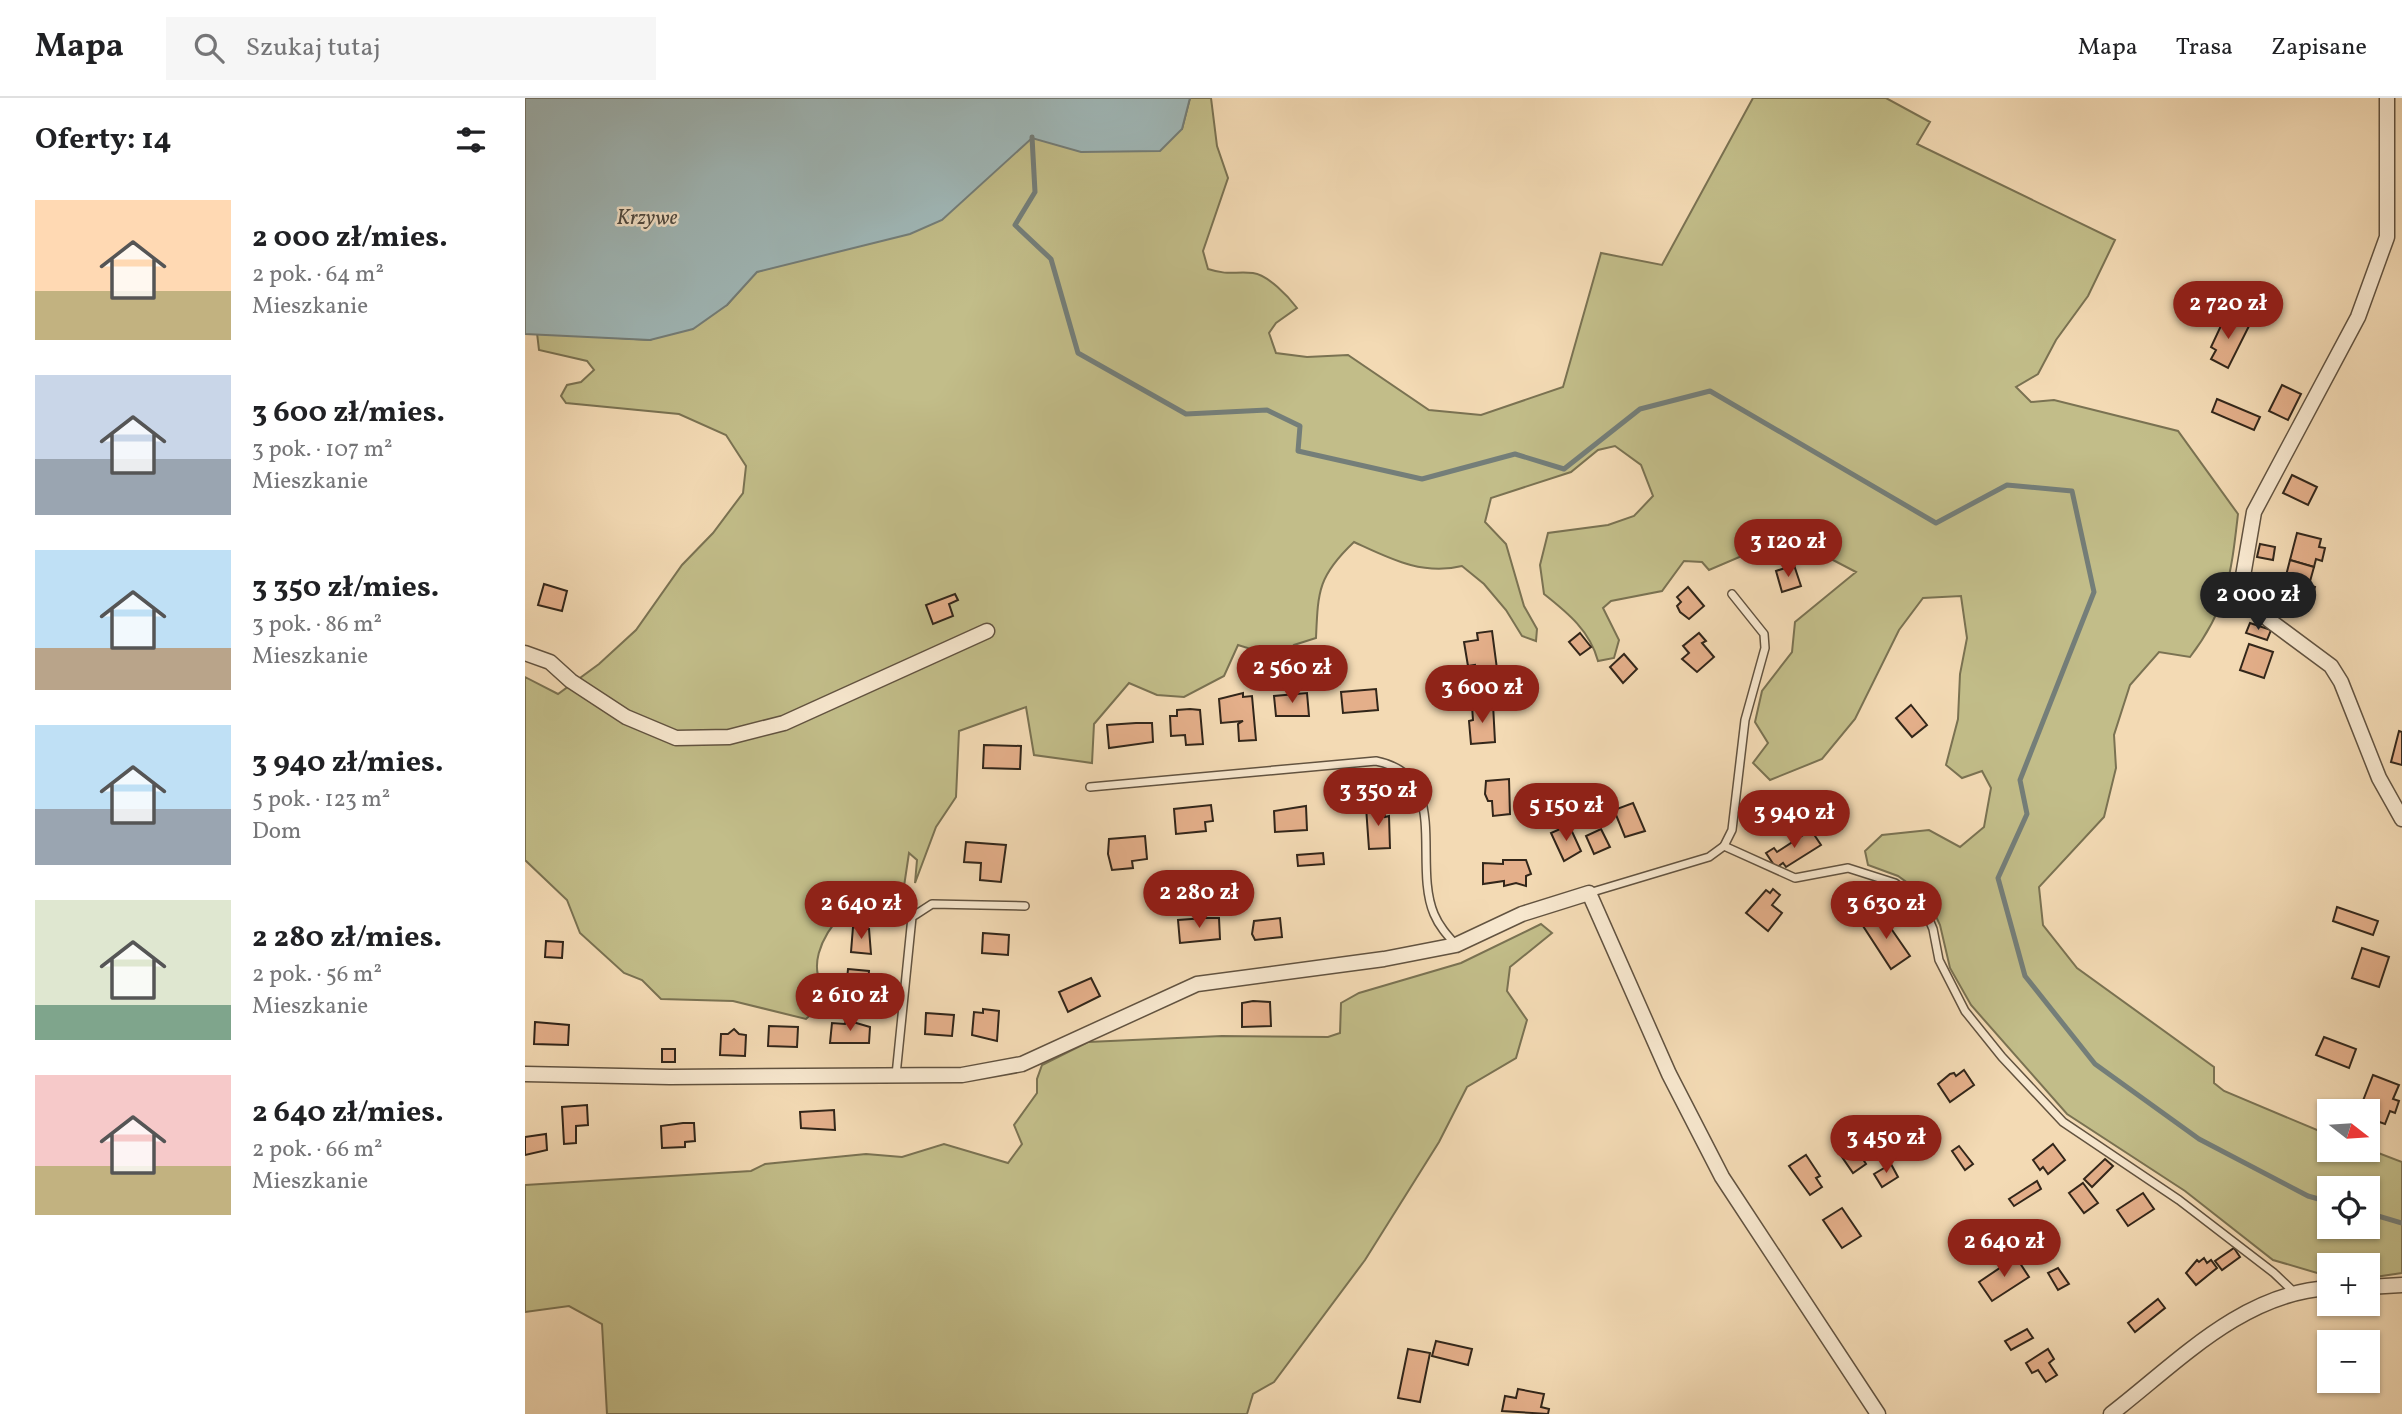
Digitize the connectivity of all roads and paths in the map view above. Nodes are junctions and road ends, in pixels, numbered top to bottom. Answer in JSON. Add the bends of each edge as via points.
{"nodes":[{"id":1,"x":2388,"y":98,"type":"edge"},
{"id":2,"x":1732,"y":594,"type":"dead end"},
{"id":3,"x":988,"y":631,"type":"dead end"},
{"id":4,"x":525,"y":653,"type":"edge"},
{"id":5,"x":1090,"y":787,"type":"dead end"},
{"id":6,"x":2402,"y":819,"type":"edge"},
{"id":7,"x":1724,"y":846,"type":"junction"},
{"id":8,"x":1589,"y":893,"type":"junction"},
{"id":9,"x":1024,"y":906,"type":"dead end"},
{"id":10,"x":1457,"y":945,"type":"junction"},
{"id":11,"x":525,"y":1074,"type":"edge"},
{"id":12,"x":896,"y":1075,"type":"junction"},
{"id":13,"x":2402,"y":1285,"type":"edge"},
{"id":14,"x":2380,"y":1286,"type":"edge"},
{"id":15,"x":2317,"y":1289,"type":"edge"},
{"id":16,"x":2294,"y":1292,"type":"junction"},
{"id":17,"x":1878,"y":1414,"type":"edge"},
{"id":18,"x":2111,"y":1414,"type":"edge"}],
"edges":[{"from":1,"to":6,"type":"street","via":[[2387,237],[2357,317],[2253,512],[2243,576],[2250,600],[2331,667],[2341,682],[2378,778]]},
{"from":2,"to":7,"type":"lane","via":[[1764,634],[1765,648],[1745,720],[1735,816]]},
{"from":3,"to":4,"type":"street","via":[[784,723],[729,737],[676,738],[638,722],[571,681],[550,662]]},
{"from":5,"to":10,"type":"lane","via":[[1376,761],[1389,764],[1412,779],[1420,794],[1433,912],[1441,929]]},
{"from":7,"to":8,"type":"lane","via":[[1709,858]]},
{"from":7,"to":16,"type":"lane","via":[[1795,878],[1848,868],[1895,883],[1922,903],[1939,960],[1965,1011],[2063,1122],[2179,1200]]},
{"from":8,"to":10,"type":"street","via":[[1522,914]]},
{"from":8,"to":17,"type":"street","via":[[1669,1074],[1722,1178]]},
{"from":9,"to":12,"type":"lane","via":[[932,904],[912,917]]},
{"from":10,"to":12,"type":"street","via":[[1197,984],[1022,1064],[962,1075]]},
{"from":11,"to":12,"type":"street"},
{"from":13,"to":14,"type":"street"},
{"from":15,"to":16,"type":"street"},
{"from":16,"to":18,"type":"street","via":[[2255,1306]]}]}
